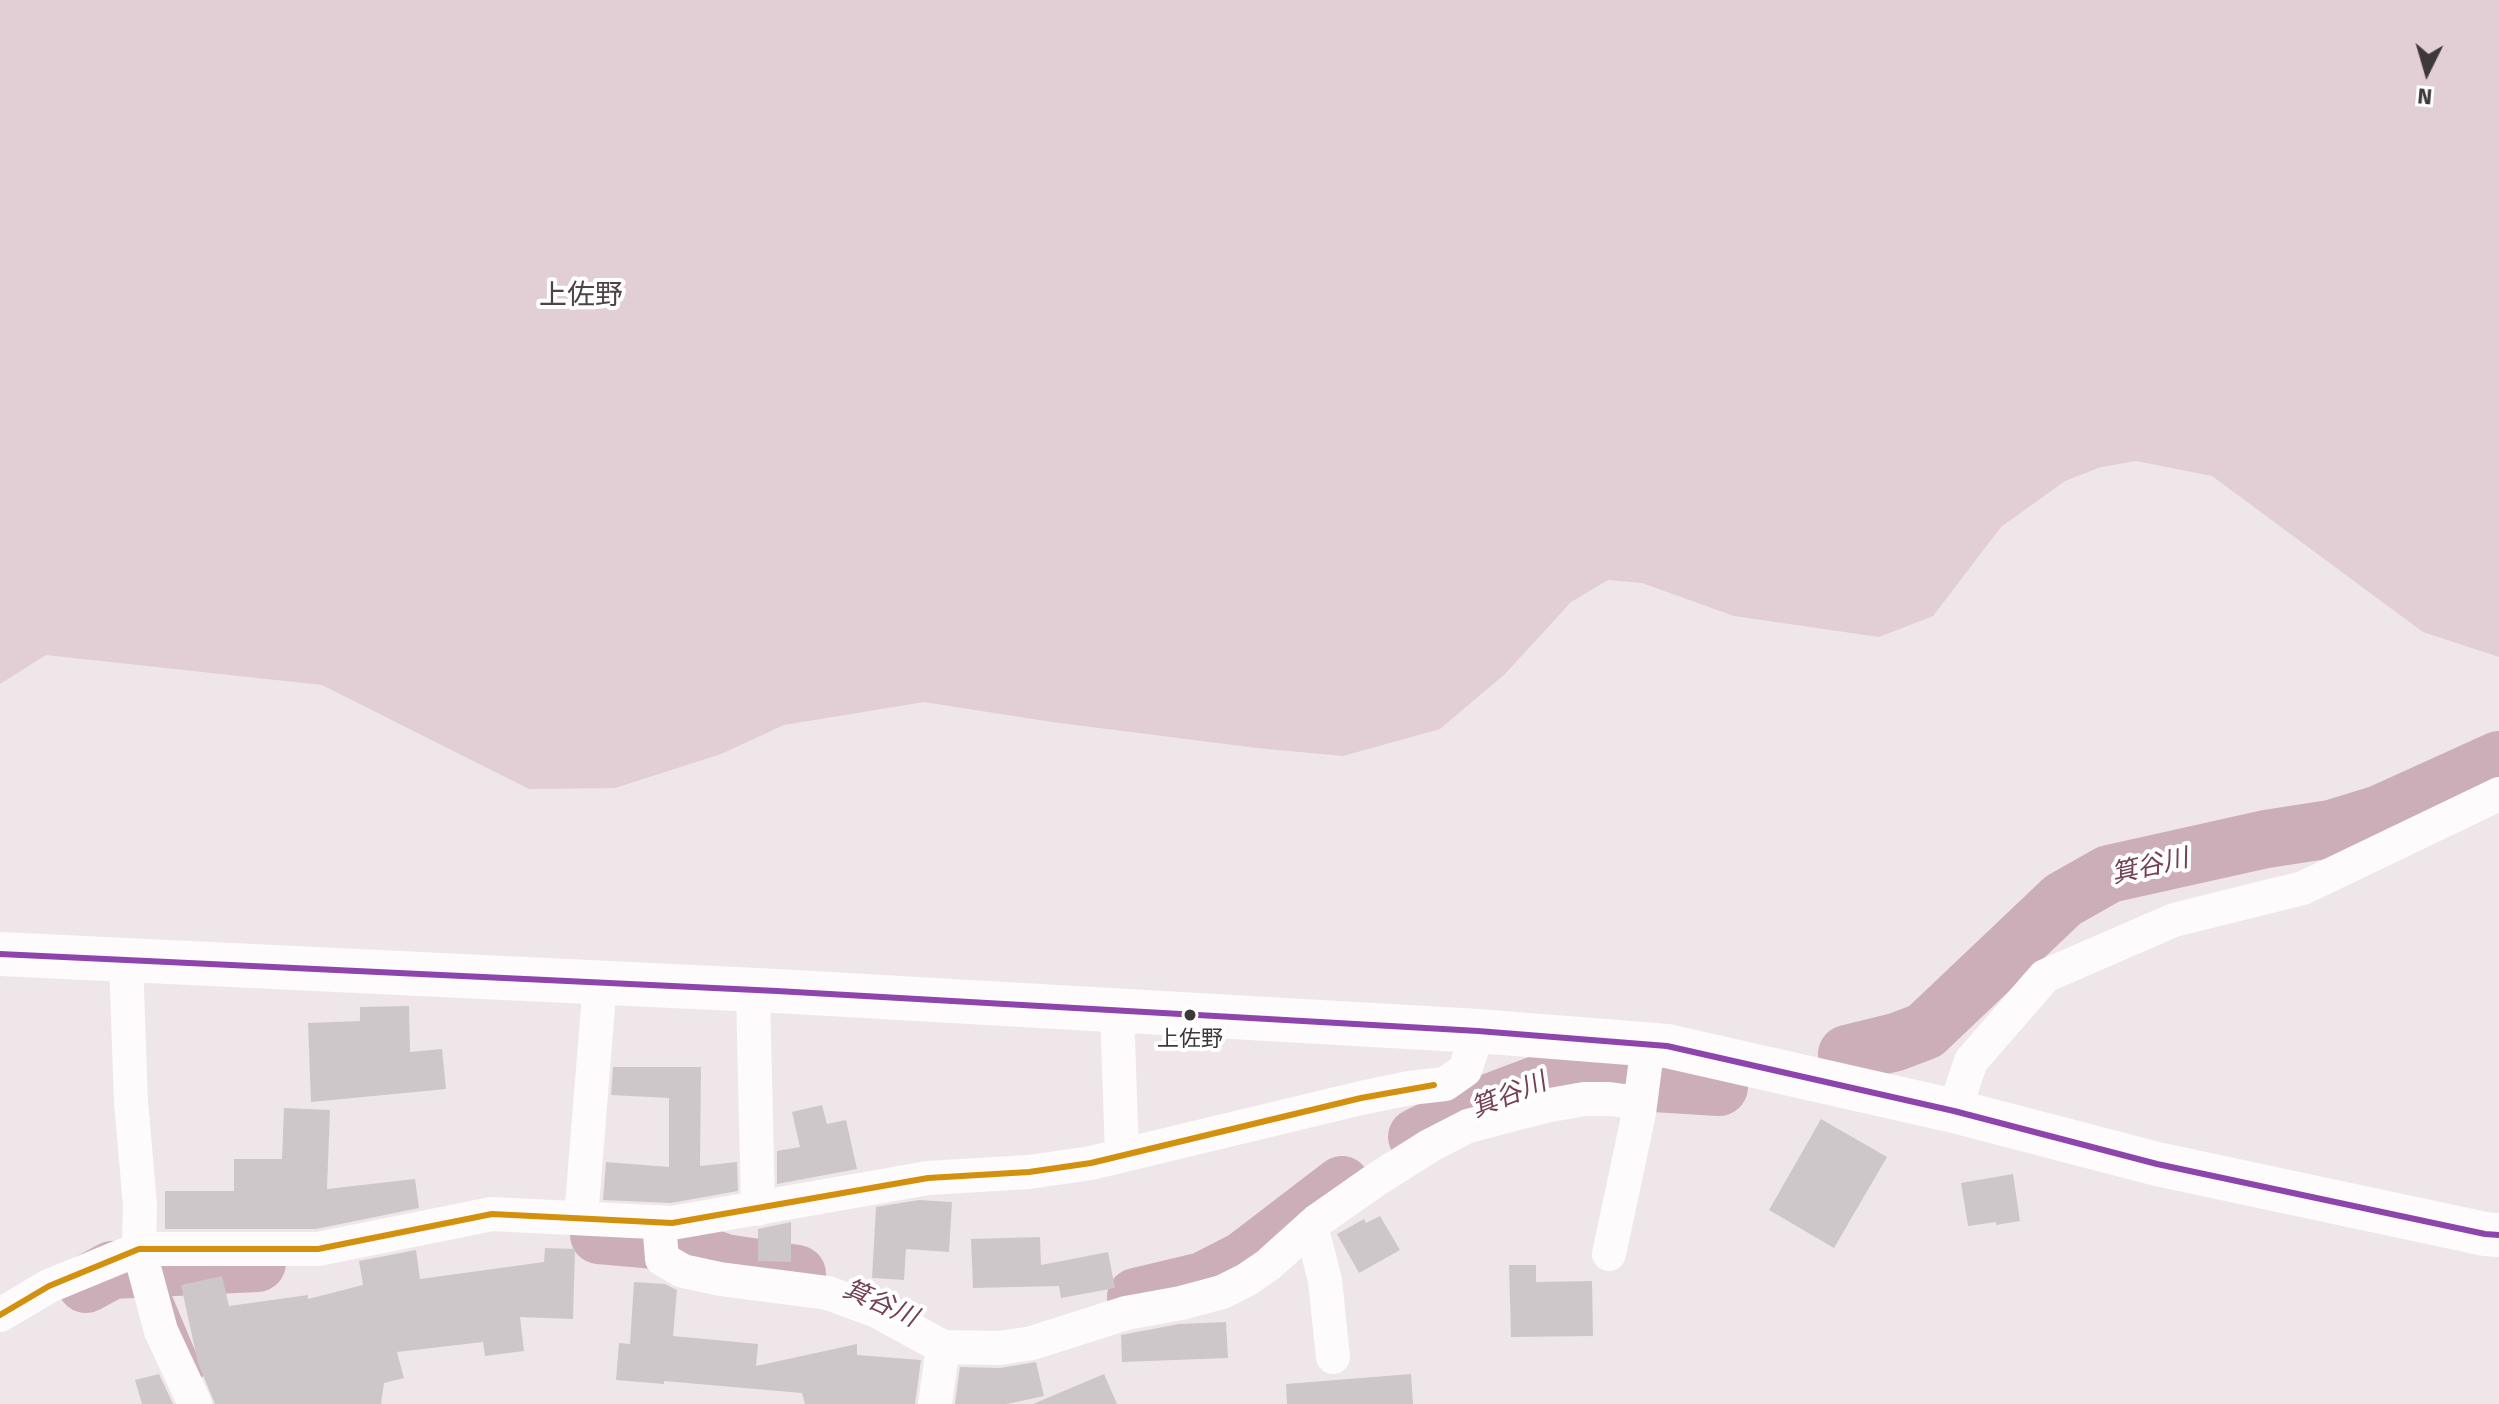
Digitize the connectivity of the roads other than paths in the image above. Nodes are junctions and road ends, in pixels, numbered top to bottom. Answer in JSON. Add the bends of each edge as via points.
{"nodes":[{"id":1,"x":2499,"y":794,"type":"edge"},
{"id":2,"x":0,"y":954,"type":"edge"},
{"id":3,"x":126,"y":960,"type":"junction"},
{"id":4,"x":600,"y":982,"type":"junction"},
{"id":5,"x":753,"y":990,"type":"junction"},
{"id":6,"x":1117,"y":1010,"type":"junction"},
{"id":7,"x":1478,"y":1031,"type":"junction"},
{"id":8,"x":1648,"y":1044,"type":"junction"},
{"id":9,"x":1454,"y":1077,"type":"junction"},
{"id":10,"x":1640,"y":1103,"type":"junction"},
{"id":11,"x":1954,"y":1111,"type":"junction"},
{"id":12,"x":1468,"y":1126,"type":"junction"},
{"id":13,"x":1122,"y":1154,"type":"junction"},
{"id":14,"x":758,"y":1209,"type":"junction"},
{"id":15,"x":581,"y":1218,"type":"junction"},
{"id":16,"x":659,"y":1222,"type":"junction"},
{"id":17,"x":1311,"y":1226,"type":"junction"},
{"id":18,"x":2499,"y":1235,"type":"edge"},
{"id":19,"x":139,"y":1249,"type":"junction"},
{"id":20,"x":1609,"y":1254,"type":"dead end"},
{"id":21,"x":0,"y":1315,"type":"edge"},
{"id":22,"x":943,"y":1347,"type":"junction"},
{"id":23,"x":1333,"y":1357,"type":"dead end"},
{"id":24,"x":195,"y":1404,"type":"edge"},
{"id":25,"x":935,"y":1404,"type":"edge"}],
"edges":[{"from":1,"to":11,"type":"street","via":[[2303,888],[2174,920],[2045,976],[1971,1061]]},
{"from":2,"to":3,"type":"main road"},
{"from":3,"to":4,"type":"main road"},
{"from":3,"to":19,"type":"street"},
{"from":4,"to":5,"type":"main road"},
{"from":4,"to":15,"type":"street"},
{"from":5,"to":6,"type":"main road"},
{"from":5,"to":14,"type":"street"},
{"from":6,"to":7,"type":"main road"},
{"from":6,"to":13,"type":"street"},
{"from":7,"to":8,"type":"main road"},
{"from":7,"to":9,"type":"street","via":[[1465,1070]]},
{"from":8,"to":10,"type":"street"},
{"from":8,"to":11,"type":"main road"},
{"from":9,"to":12,"type":"street"},
{"from":9,"to":13,"type":"street","via":[[1445,1084],[1397,1090]]},
{"from":10,"to":12,"type":"street","via":[[1584,1099]]},
{"from":10,"to":20,"type":"street"},
{"from":11,"to":18,"type":"main road","via":[[2157,1164]]},
{"from":12,"to":17,"type":"street","via":[[1377,1179]]},
{"from":13,"to":14,"type":"street","via":[[1029,1172],[928,1178]]},
{"from":14,"to":16,"type":"street"},
{"from":15,"to":16,"type":"street"},
{"from":15,"to":19,"type":"street","via":[[492,1214],[318,1249]]},
{"from":16,"to":22,"type":"street","via":[[662,1259],[683,1271],[828,1293],[877,1311]]},
{"from":17,"to":22,"type":"street","via":[[1268,1265],[1222,1292],[1126,1313],[1032,1343]]},
{"from":17,"to":23,"type":"street","via":[[1325,1280]]},
{"from":19,"to":21,"type":"street","via":[[49,1286]]},
{"from":19,"to":24,"type":"street","via":[[161,1331]]},
{"from":22,"to":25,"type":"street"}]}
